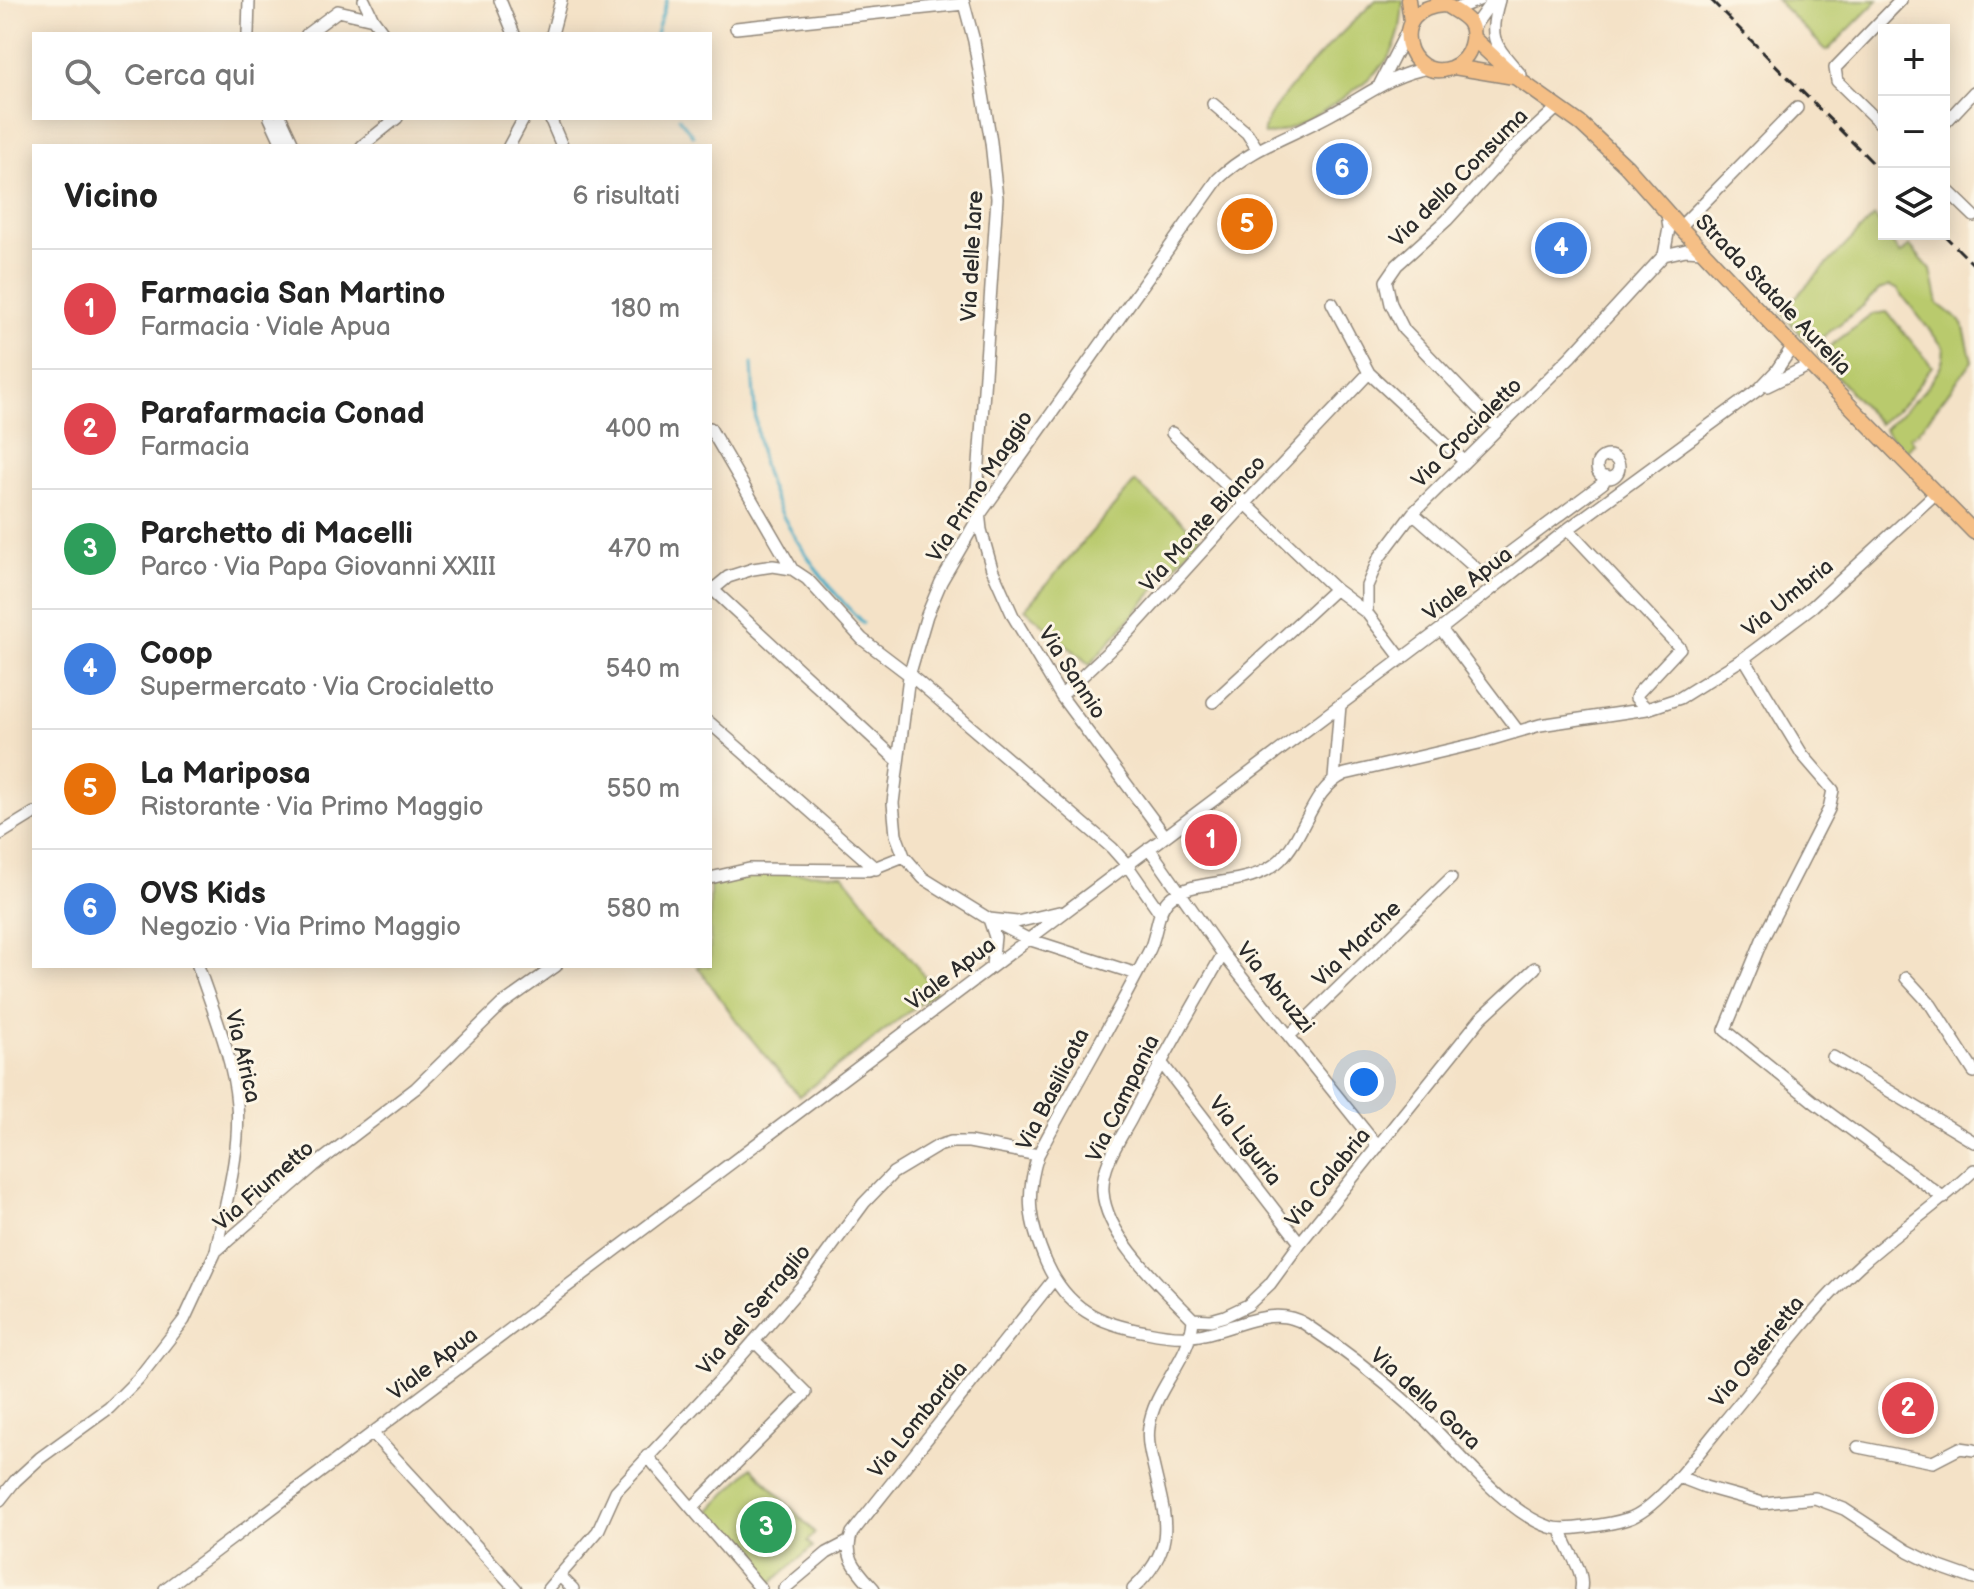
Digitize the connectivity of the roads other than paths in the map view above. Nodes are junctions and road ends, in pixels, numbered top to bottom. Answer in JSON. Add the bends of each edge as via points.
{"nodes":[{"id":1,"x":249,"y":0,"type":"edge"},
{"id":2,"x":364,"y":0,"type":"edge"},
{"id":3,"x":500,"y":0,"type":"edge"},
{"id":4,"x":561,"y":0,"type":"edge"},
{"id":5,"x":1408,"y":0,"type":"edge"},
{"id":6,"x":1479,"y":0,"type":"edge"},
{"id":7,"x":1493,"y":0,"type":"edge"},
{"id":8,"x":1499,"y":0,"type":"edge"},
{"id":9,"x":1901,"y":0,"type":"edge"},
{"id":10,"x":964,"y":2,"type":"edge"},
{"id":11,"x":1446,"y":5,"type":"edge"},
{"id":12,"x":373,"y":19,"type":"junction"},
{"id":13,"x":1410,"y":26,"type":"junction"},
{"id":14,"x":736,"y":28,"type":"dead end"},
{"id":15,"x":248,"y":32,"type":"edge"},
{"id":16,"x":310,"y":32,"type":"edge"},
{"id":17,"x":383,"y":32,"type":"edge"},
{"id":18,"x":513,"y":32,"type":"edge"},
{"id":19,"x":553,"y":32,"type":"edge"},
{"id":20,"x":1472,"y":34,"type":"junction"},
{"id":21,"x":1454,"y":67,"type":"junction"},
{"id":22,"x":1429,"y":68,"type":"junction"},
{"id":23,"x":1515,"y":77,"type":"junction"},
{"id":24,"x":1380,"y":84,"type":"junction"},
{"id":25,"x":1974,"y":92,"type":"edge"},
{"id":26,"x":1537,"y":93,"type":"junction"},
{"id":27,"x":1213,"y":104,"type":"dead end"},
{"id":28,"x":1558,"y":107,"type":"junction"},
{"id":29,"x":1797,"y":108,"type":"dead end"},
{"id":30,"x":1950,"y":118,"type":"edge"},
{"id":31,"x":271,"y":120,"type":"edge"},
{"id":32,"x":282,"y":120,"type":"edge"},
{"id":33,"x":394,"y":120,"type":"edge"},
{"id":34,"x":519,"y":120,"type":"edge"},
{"id":35,"x":551,"y":120,"type":"edge"},
{"id":36,"x":1878,"y":121,"type":"edge"},
{"id":37,"x":282,"y":144,"type":"edge"},
{"id":38,"x":293,"y":144,"type":"edge"},
{"id":39,"x":364,"y":144,"type":"edge"},
{"id":40,"x":510,"y":144,"type":"edge"},
{"id":41,"x":561,"y":144,"type":"edge"},
{"id":42,"x":1258,"y":150,"type":"junction"},
{"id":43,"x":1950,"y":193,"type":"edge"},
{"id":44,"x":1667,"y":213,"type":"junction"},
{"id":45,"x":1974,"y":216,"type":"edge"},
{"id":46,"x":1680,"y":227,"type":"junction"},
{"id":47,"x":1702,"y":251,"type":"junction"},
{"id":48,"x":1664,"y":255,"type":"junction"},
{"id":49,"x":1332,"y":303,"type":"dead end"},
{"id":50,"x":1793,"y":346,"type":"junction"},
{"id":51,"x":1810,"y":365,"type":"junction"},
{"id":52,"x":1369,"y":373,"type":"junction"},
{"id":53,"x":1759,"y":389,"type":"junction"},
{"id":54,"x":1498,"y":428,"type":"junction"},
{"id":55,"x":712,"y":431,"type":"edge"},
{"id":56,"x":1172,"y":433,"type":"dead end"},
{"id":57,"x":1464,"y":461,"type":"junction"},
{"id":58,"x":1606,"y":477,"type":"dead end"},
{"id":59,"x":1937,"y":492,"type":"junction"},
{"id":60,"x":1246,"y":503,"type":"junction"},
{"id":61,"x":981,"y":513,"type":"junction"},
{"id":62,"x":1413,"y":513,"type":"junction"},
{"id":63,"x":1568,"y":529,"type":"junction"},
{"id":64,"x":1974,"y":532,"type":"edge"},
{"id":65,"x":792,"y":569,"type":"junction"},
{"id":66,"x":712,"y":588,"type":"edge"},
{"id":67,"x":1335,"y":589,"type":"junction"},
{"id":68,"x":712,"y":590,"type":"edge"},
{"id":69,"x":1367,"y":613,"type":"junction"},
{"id":70,"x":1441,"y":629,"type":"junction"},
{"id":71,"x":1744,"y":658,"type":"junction"},
{"id":72,"x":1402,"y":659,"type":"junction"},
{"id":73,"x":909,"y":676,"type":"junction"},
{"id":74,"x":1061,"y":696,"type":"junction"},
{"id":75,"x":1213,"y":702,"type":"dead end"},
{"id":76,"x":1340,"y":705,"type":"junction"},
{"id":77,"x":1647,"y":709,"type":"junction"},
{"id":78,"x":712,"y":725,"type":"edge"},
{"id":79,"x":1518,"y":731,"type":"junction"},
{"id":80,"x":898,"y":761,"type":"junction"},
{"id":81,"x":1334,"y":779,"type":"junction"},
{"id":82,"x":32,"y":814,"type":"edge"},
{"id":83,"x":0,"y":834,"type":"edge"},
{"id":84,"x":1165,"y":836,"type":"junction"},
{"id":85,"x":1149,"y":848,"type":"junction"},
{"id":86,"x":904,"y":856,"type":"junction"},
{"id":87,"x":1127,"y":865,"type":"junction"},
{"id":88,"x":876,"y":869,"type":"junction"},
{"id":89,"x":712,"y":878,"type":"edge"},
{"id":90,"x":1451,"y":878,"type":"dead end"},
{"id":91,"x":1179,"y":891,"type":"junction"},
{"id":92,"x":1067,"y":910,"type":"junction"},
{"id":93,"x":1161,"y":914,"type":"junction"},
{"id":94,"x":989,"y":919,"type":"junction"},
{"id":95,"x":1028,"y":939,"type":"junction"},
{"id":96,"x":1223,"y":954,"type":"junction"},
{"id":97,"x":992,"y":966,"type":"junction"},
{"id":98,"x":199,"y":968,"type":"edge"},
{"id":99,"x":553,"y":968,"type":"edge"},
{"id":100,"x":1535,"y":968,"type":"dead end"},
{"id":101,"x":1137,"y":974,"type":"junction"},
{"id":102,"x":1906,"y":978,"type":"dead end"},
{"id":103,"x":1289,"y":1036,"type":"junction"},
{"id":104,"x":1833,"y":1057,"type":"dead end"},
{"id":105,"x":1160,"y":1061,"type":"junction"},
{"id":106,"x":1974,"y":1072,"type":"edge"},
{"id":107,"x":1974,"y":1142,"type":"edge"},
{"id":108,"x":1378,"y":1147,"type":"junction"},
{"id":109,"x":1038,"y":1155,"type":"junction"},
{"id":110,"x":1974,"y":1170,"type":"edge"},
{"id":111,"x":1944,"y":1198,"type":"junction"},
{"id":112,"x":1300,"y":1243,"type":"junction"},
{"id":113,"x":216,"y":1251,"type":"junction"},
{"id":114,"x":1054,"y":1279,"type":"junction"},
{"id":115,"x":1248,"y":1305,"type":"junction"},
{"id":116,"x":1193,"y":1319,"type":"junction"},
{"id":117,"x":1254,"y":1321,"type":"junction"},
{"id":118,"x":1192,"y":1336,"type":"junction"},
{"id":119,"x":754,"y":1341,"type":"junction"},
{"id":120,"x":372,"y":1433,"type":"junction"},
{"id":121,"x":1858,"y":1447,"type":"dead end"},
{"id":122,"x":1974,"y":1450,"type":"edge"},
{"id":123,"x":647,"y":1456,"type":"junction"},
{"id":124,"x":1679,"y":1477,"type":"junction"},
{"id":125,"x":0,"y":1500,"type":"edge"},
{"id":126,"x":693,"y":1507,"type":"junction"},
{"id":127,"x":1561,"y":1529,"type":"junction"},
{"id":128,"x":848,"y":1542,"type":"junction"},
{"id":129,"x":560,"y":1576,"type":"junction"},
{"id":130,"x":1974,"y":1579,"type":"edge"},
{"id":131,"x":165,"y":1589,"type":"edge"},
{"id":132,"x":516,"y":1589,"type":"edge"},
{"id":133,"x":548,"y":1589,"type":"edge"},
{"id":134,"x":573,"y":1589,"type":"edge"},
{"id":135,"x":761,"y":1589,"type":"edge"},
{"id":136,"x":784,"y":1589,"type":"edge"},
{"id":137,"x":874,"y":1589,"type":"edge"},
{"id":138,"x":1133,"y":1589,"type":"edge"},
{"id":139,"x":1581,"y":1589,"type":"edge"}],
"edges":[{"from":1,"to":15,"type":"street"},
{"from":2,"to":12,"type":"street"},
{"from":3,"to":18,"type":"street"},
{"from":4,"to":19,"type":"street"},
{"from":5,"to":13,"type":"main road"},
{"from":6,"to":11,"type":"street"},
{"from":7,"to":20,"type":"street"},
{"from":8,"to":26,"type":"street","name":"Strada Statale Aurelia","via":[[1495,42]]},
{"from":9,"to":36,"type":"street","via":[[1835,68],[1837,81]]},
{"from":10,"to":14,"type":"street","name":"Via delle Iare"},
{"from":10,"to":61,"type":"street","name":"Via delle Iare","via":[[997,198],[977,493]]},
{"from":11,"to":13,"type":"main road","via":[[1420,11]]},
{"from":11,"to":20,"type":"main road","via":[[1466,17]]},
{"from":12,"to":16,"type":"street","via":[[338,11]]},
{"from":12,"to":17,"type":"street"},
{"from":13,"to":22,"type":"main road","via":[[1408,47]]},
{"from":13,"to":24,"type":"street","name":"Via Primo Maggio"},
{"from":20,"to":21,"type":"main road","via":[[1470,50]]},
{"from":20,"to":23,"type":"main road","name":"Strada Statale Aurelia"},
{"from":21,"to":22,"type":"main road"},
{"from":21,"to":23,"type":"main road","name":"Strada Statale Aurelia"},
{"from":22,"to":24,"type":"street","name":"Via Primo Maggio"},
{"from":23,"to":26,"type":"main road","name":"Strada Statale Aurelia"},
{"from":24,"to":42,"type":"street","name":"Via Primo Maggio"},
{"from":25,"to":30,"type":"street"},
{"from":26,"to":28,"type":"main road","name":"Strada Statale Aurelia"},
{"from":27,"to":42,"type":"street","via":[[1247,133]]},
{"from":28,"to":44,"type":"main road","name":"Strada Statale Aurelia","via":[[1626,166]]},
{"from":28,"to":54,"type":"street","name":"Via della Consuma","via":[[1386,281],[1404,330]]},
{"from":29,"to":46,"type":"street"},
{"from":31,"to":37,"type":"street"},
{"from":32,"to":38,"type":"street"},
{"from":33,"to":39,"type":"street"},
{"from":34,"to":40,"type":"street"},
{"from":35,"to":41,"type":"street"},
{"from":42,"to":61,"type":"street","name":"Via Primo Maggio","via":[[1229,168],[1200,201]]},
{"from":43,"to":45,"type":"street"},
{"from":44,"to":46,"type":"main road","name":"Strada Statale Aurelia"},
{"from":44,"to":48,"type":"street"},
{"from":46,"to":47,"type":"main road","name":"Strada Statale Aurelia"},
{"from":47,"to":48,"type":"street"},
{"from":47,"to":50,"type":"main road","name":"Strada Statale Aurelia"},
{"from":48,"to":54,"type":"street","name":"Via Crocialetto"},
{"from":49,"to":52,"type":"street"},
{"from":50,"to":51,"type":"main road","name":"Strada Statale Aurelia"},
{"from":50,"to":53,"type":"street","name":"Viale Apua"},
{"from":51,"to":53,"type":"street","name":"Viale Apua"},
{"from":51,"to":59,"type":"main road","name":"Strada Statale Aurelia"},
{"from":52,"to":57,"type":"street"},
{"from":52,"to":60,"type":"street","name":"Via Monte Bianco"},
{"from":53,"to":63,"type":"street","name":"Viale Apua"},
{"from":54,"to":57,"type":"street","name":"Via Crocialetto"},
{"from":55,"to":65,"type":"street"},
{"from":56,"to":60,"type":"street"},
{"from":57,"to":62,"type":"street","name":"Via Crocialetto"},
{"from":58,"to":62,"type":"street","via":[[1480,572]]},
{"from":59,"to":64,"type":"main road","name":"Strada Statale Aurelia"},
{"from":59,"to":71,"type":"street","name":"Via Umbria","via":[[1813,606]]},
{"from":60,"to":67,"type":"street"},
{"from":60,"to":74,"type":"street","name":"Via Monte Bianco","via":[[1127,634]]},
{"from":61,"to":73,"type":"street","name":"Via Primo Maggio","via":[[941,582]]},
{"from":61,"to":74,"type":"street","name":"Via Sannio","via":[[999,588]]},
{"from":62,"to":69,"type":"street","name":"Via Crocialetto","via":[[1379,558],[1367,586]]},
{"from":63,"to":70,"type":"street","name":"Viale Apua"},
{"from":63,"to":77,"type":"street","via":[[1680,648],[1638,693],[1636,698]]},
{"from":65,"to":66,"type":"street","via":[[753,569]]},
{"from":65,"to":73,"type":"street","via":[[862,639]]},
{"from":67,"to":69,"type":"street"},
{"from":67,"to":75,"type":"street"},
{"from":68,"to":80,"type":"street"},
{"from":69,"to":72,"type":"street"},
{"from":70,"to":72,"type":"street","name":"Viale Apua"},
{"from":70,"to":79,"type":"street"},
{"from":71,"to":77,"type":"street","name":"Via Umbria","via":[[1680,698]]},
{"from":71,"to":111,"type":"street","via":[[1802,754],[1833,790],[1829,809],[1762,940],[1725,1030]]},
{"from":72,"to":76,"type":"street","name":"Viale Apua"},
{"from":73,"to":80,"type":"street","name":"Via Primo Maggio"},
{"from":73,"to":87,"type":"street"},
{"from":74,"to":84,"type":"street","name":"Via Sannio"},
{"from":76,"to":81,"type":"street"},
{"from":76,"to":84,"type":"street","name":"Viale Apua"},
{"from":77,"to":79,"type":"street","name":"Via Umbria"},
{"from":78,"to":88,"type":"street"},
{"from":79,"to":81,"type":"street","name":"Via Umbria"},
{"from":80,"to":86,"type":"street","name":"Via Primo Maggio","via":[[892,818]]},
{"from":81,"to":91,"type":"street","via":[[1289,851],[1270,869],[1238,881]]},
{"from":82,"to":83,"type":"street"},
{"from":84,"to":85,"type":"street","name":"Viale Apua"},
{"from":85,"to":87,"type":"street","name":"Viale Apua"},
{"from":85,"to":91,"type":"street","name":"Via Abruzzi"},
{"from":86,"to":88,"type":"street"},
{"from":86,"to":94,"type":"street","name":"Via Primo Maggio","via":[[923,878]]},
{"from":87,"to":92,"type":"street","name":"Viale Apua"},
{"from":87,"to":93,"type":"street"},
{"from":88,"to":89,"type":"street","via":[[749,869]]},
{"from":90,"to":103,"type":"street","name":"Via Marche"},
{"from":91,"to":93,"type":"street","name":"Via Basilicata"},
{"from":91,"to":96,"type":"street","name":"Via Abruzzi"},
{"from":92,"to":94,"type":"street","via":[[1017,922]]},
{"from":92,"to":95,"type":"street","name":"Viale Apua"},
{"from":93,"to":101,"type":"street","name":"Via Basilicata"},
{"from":94,"to":95,"type":"street","name":"Via Primo Maggio"},
{"from":94,"to":97,"type":"street","via":[[995,937]]},
{"from":95,"to":97,"type":"street","name":"Viale Apua"},
{"from":95,"to":101,"type":"street","name":"Via Primo Maggio"},
{"from":96,"to":103,"type":"street","name":"Via Abruzzi"},
{"from":96,"to":105,"type":"street","name":"Via Campania"},
{"from":97,"to":120,"type":"street","name":"Viale Apua"},
{"from":98,"to":113,"type":"street","name":"Via Africa","via":[[237,1104],[237,1139]]},
{"from":99,"to":113,"type":"street","name":"Via Fiumetto","via":[[501,1005],[416,1088]]},
{"from":100,"to":108,"type":"street","name":"Via Calabria","via":[[1481,1018]]},
{"from":101,"to":109,"type":"street","name":"Via Basilicata"},
{"from":102,"to":106,"type":"street","via":[[1931,1005]]},
{"from":103,"to":108,"type":"street","name":"Via Abruzzi"},
{"from":104,"to":107,"type":"street"},
{"from":105,"to":112,"type":"street","name":"Via Liguria"},
{"from":105,"to":116,"type":"street","name":"Via Campania","via":[[1106,1166],[1102,1192],[1109,1217],[1128,1247]]},
{"from":108,"to":112,"type":"street","name":"Via Calabria"},
{"from":109,"to":114,"type":"street","name":"Via Basilicata","via":[[1029,1200]]},
{"from":109,"to":119,"type":"street","name":"Via del Serraglio","via":[[960,1142],[938,1146],[908,1163],[864,1203]]},
{"from":110,"to":111,"type":"street","name":"Via Osterietta"},
{"from":111,"to":124,"type":"street","name":"Via Osterietta","via":[[1860,1264],[1822,1302]]},
{"from":112,"to":115,"type":"street","name":"Via Calabria"},
{"from":113,"to":125,"type":"street","name":"Via Fiumetto","via":[[184,1320],[138,1379],[109,1408],[40,1458]]},
{"from":114,"to":118,"type":"street","name":"Via Basilicata","via":[[1082,1309],[1115,1327]]},
{"from":114,"to":128,"type":"street","name":"Via Lombardia"},
{"from":115,"to":116,"type":"street","name":"Via Calabria","via":[[1211,1320]]},
{"from":115,"to":117,"type":"street"},
{"from":116,"to":118,"type":"street"},
{"from":117,"to":118,"type":"street","name":"Via della Gora"},
{"from":117,"to":127,"type":"street","name":"Via della Gora","via":[[1284,1316],[1321,1335],[1413,1408],[1508,1502],[1546,1526]]},
{"from":118,"to":138,"type":"street","via":[[1149,1427],[1165,1540],[1158,1561]]},
{"from":119,"to":123,"type":"street","name":"Via del Serraglio"},
{"from":119,"to":126,"type":"street","via":[[806,1393]]},
{"from":120,"to":131,"type":"street","name":"Viale Apua"},
{"from":120,"to":132,"type":"street"},
{"from":121,"to":122,"type":"street","via":[[1933,1462],[1960,1448]]},
{"from":123,"to":126,"type":"street"},
{"from":123,"to":129,"type":"street","name":"Via del Serraglio","via":[[616,1491],[598,1531]]},
{"from":124,"to":127,"type":"street","name":"Via Osterietta","via":[[1634,1517]]},
{"from":124,"to":130,"type":"street","via":[[1763,1503],[1815,1498],[1844,1509],[1908,1551]]},
{"from":126,"to":135,"type":"street"},
{"from":127,"to":139,"type":"street","via":[[1582,1575]]},
{"from":128,"to":136,"type":"street"},
{"from":128,"to":137,"type":"street","via":[[851,1560]]},
{"from":129,"to":133,"type":"street","name":"Via del Serraglio"},
{"from":129,"to":134,"type":"street"}]}
